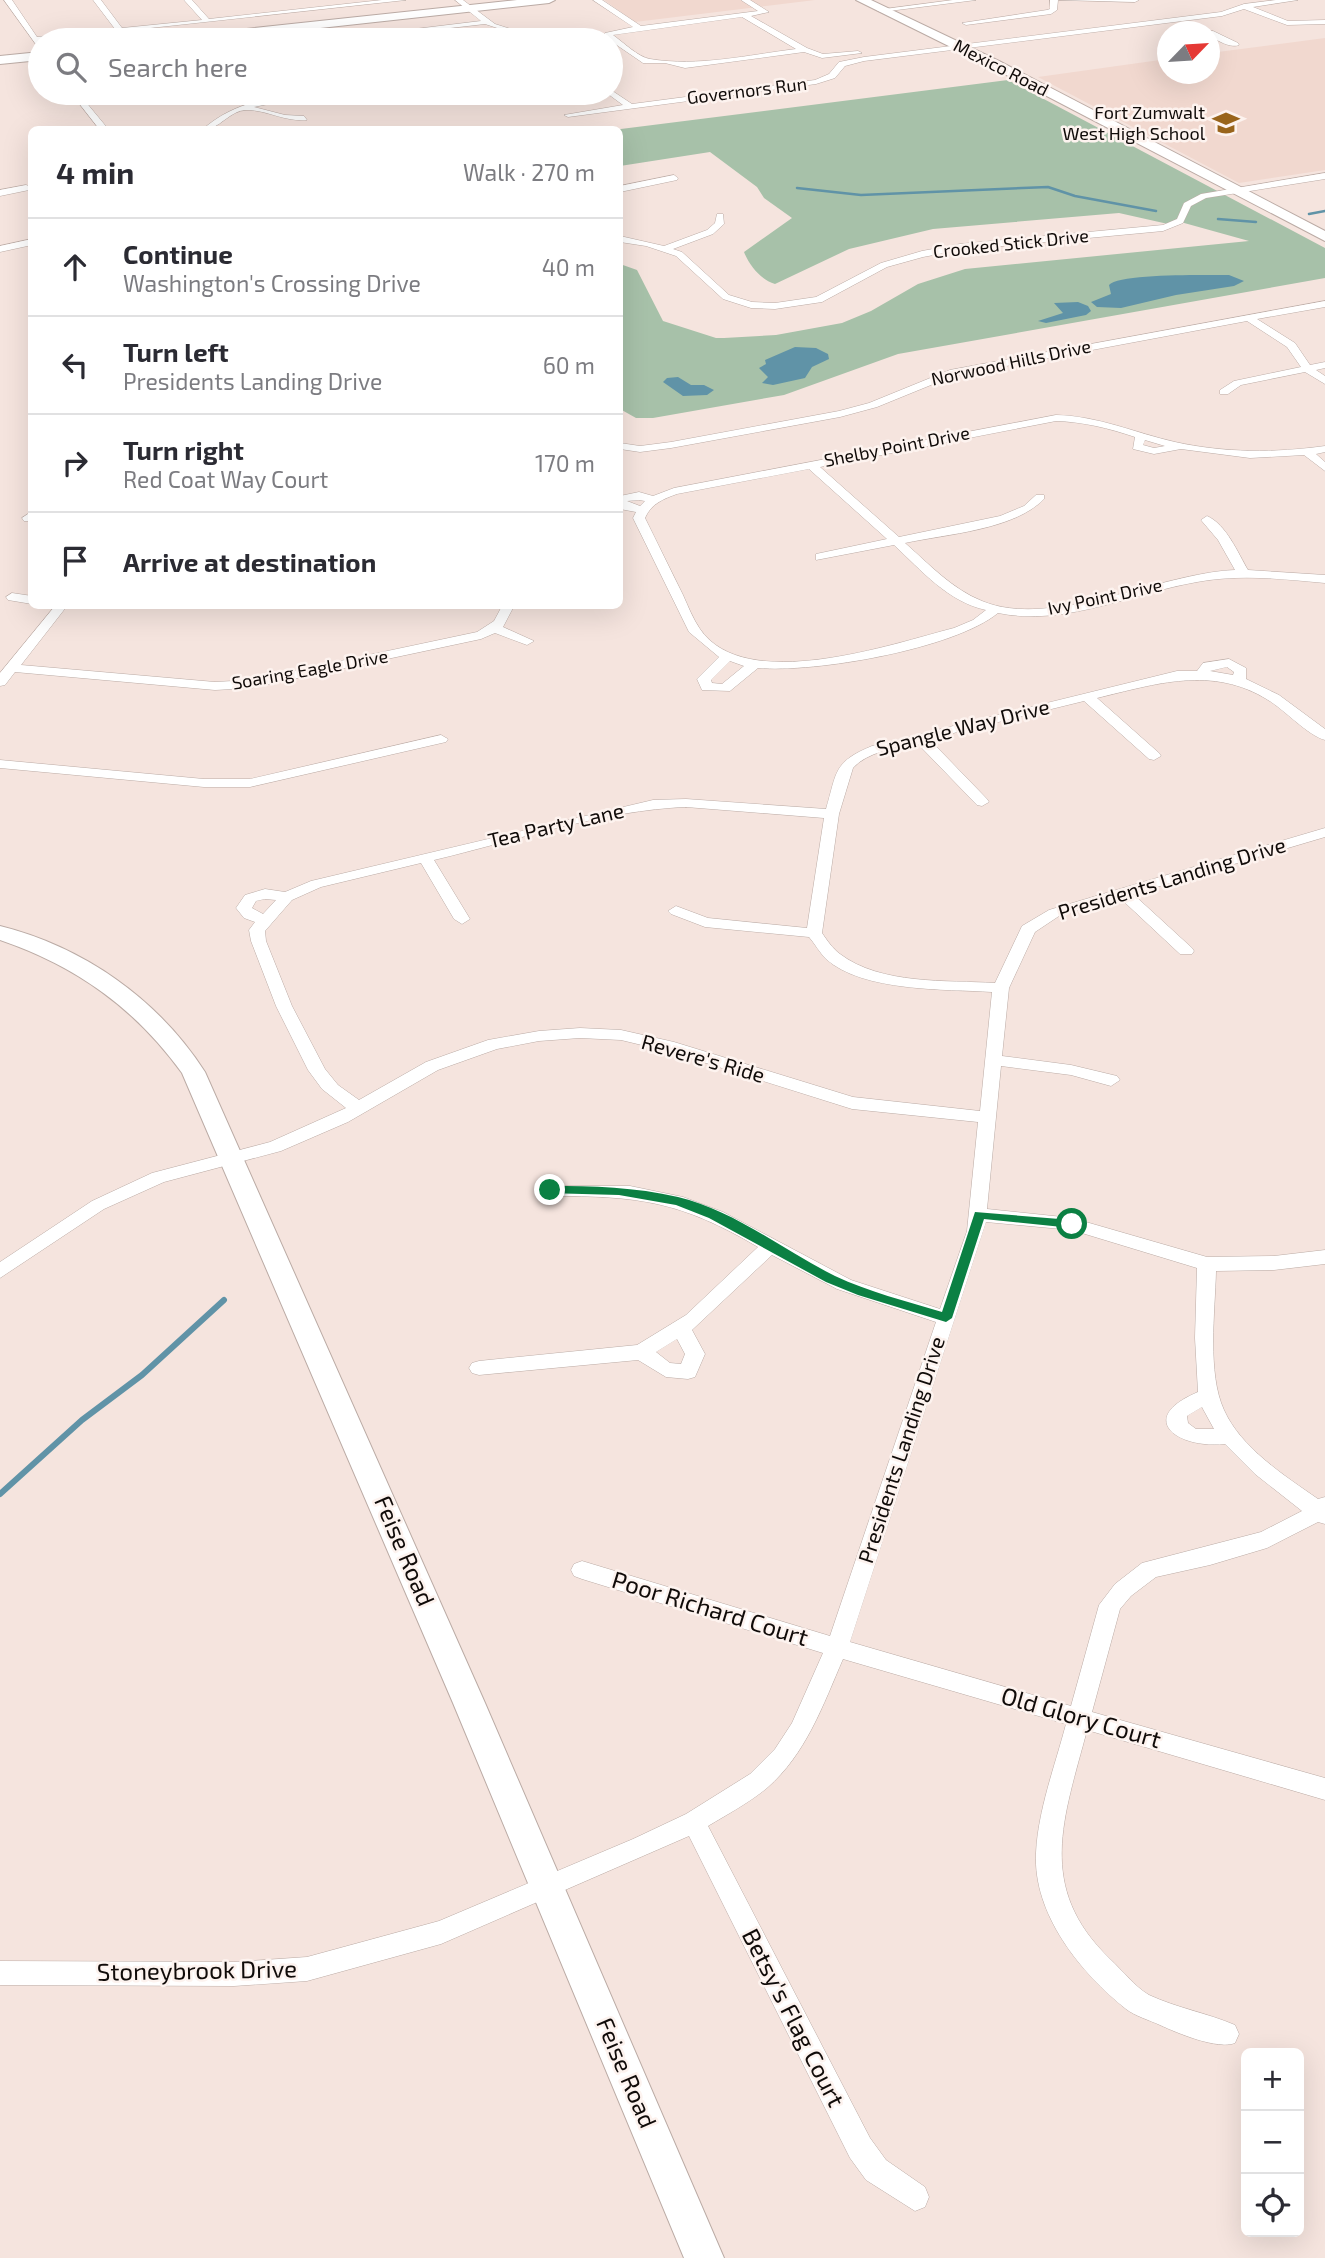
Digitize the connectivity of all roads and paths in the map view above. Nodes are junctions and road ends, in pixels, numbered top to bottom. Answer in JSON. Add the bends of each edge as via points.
{"nodes":[{"id":1,"x":8,"y":0,"type":"edge"},
{"id":2,"x":97,"y":0,"type":"edge"},
{"id":3,"x":188,"y":0,"type":"edge"},
{"id":4,"x":402,"y":0,"type":"edge"},
{"id":5,"x":460,"y":0,"type":"edge"},
{"id":6,"x":549,"y":0,"type":"edge"},
{"id":7,"x":597,"y":0,"type":"edge"},
{"id":8,"x":745,"y":0,"type":"edge"},
{"id":9,"x":862,"y":0,"type":"edge"},
{"id":10,"x":972,"y":0,"type":"edge"},
{"id":11,"x":1054,"y":0,"type":"edge"},
{"id":12,"x":1063,"y":0,"type":"edge"},
{"id":13,"x":1135,"y":0,"type":"edge"},
{"id":14,"x":1230,"y":0,"type":"edge"},
{"id":15,"x":1294,"y":0,"type":"edge"},
{"id":16,"x":1098,"y":1,"type":"edge"},
{"id":17,"x":369,"y":2,"type":"edge"},
{"id":18,"x":1244,"y":6,"type":"junction"},
{"id":19,"x":470,"y":9,"type":"junction"},
{"id":20,"x":881,"y":10,"type":"junction"},
{"id":21,"x":744,"y":15,"type":"junction"},
{"id":22,"x":1182,"y":20,"type":"joint"},
{"id":23,"x":206,"y":21,"type":"junction"},
{"id":24,"x":486,"y":22,"type":"junction"},
{"id":25,"x":1325,"y":22,"type":"edge"},
{"id":26,"x":966,"y":23,"type":"dead end"},
{"id":27,"x":118,"y":28,"type":"edge"},
{"id":28,"x":139,"y":28,"type":"edge"},
{"id":29,"x":292,"y":28,"type":"edge"},
{"id":30,"x":433,"y":28,"type":"edge"},
{"id":31,"x":498,"y":28,"type":"edge"},
{"id":32,"x":640,"y":28,"type":"junction"},
{"id":33,"x":623,"y":30,"type":"edge"},
{"id":34,"x":28,"y":31,"type":"edge"},
{"id":35,"x":1220,"y":38,"type":"edge"},
{"id":36,"x":623,"y":44,"type":"edge"},
{"id":37,"x":1235,"y":45,"type":"dead end"},
{"id":38,"x":961,"y":47,"type":"junction"},
{"id":39,"x":804,"y":50,"type":"junction"},
{"id":40,"x":28,"y":57,"type":"edge"},
{"id":41,"x":870,"y":58,"type":"junction"},
{"id":42,"x":0,"y":60,"type":"edge"},
{"id":43,"x":623,"y":101,"type":"edge"},
{"id":44,"x":85,"y":105,"type":"edge"},
{"id":45,"x":254,"y":105,"type":"edge"},
{"id":46,"x":629,"y":106,"type":"junction"},
{"id":47,"x":246,"y":107,"type":"junction"},
{"id":48,"x":568,"y":115,"type":"dead end"},
{"id":49,"x":304,"y":118,"type":"dead end"},
{"id":50,"x":102,"y":126,"type":"edge"},
{"id":51,"x":211,"y":126,"type":"edge"},
{"id":52,"x":1325,"y":177,"type":"edge"},
{"id":53,"x":674,"y":178,"type":"dead end"},
{"id":54,"x":26,"y":188,"type":"dead end"},
{"id":55,"x":623,"y":188,"type":"edge"},
{"id":56,"x":1236,"y":190,"type":"junction"},
{"id":57,"x":0,"y":193,"type":"edge"},
{"id":58,"x":720,"y":216,"type":"dead end"},
{"id":59,"x":1325,"y":237,"type":"edge"},
{"id":60,"x":623,"y":240,"type":"edge"},
{"id":61,"x":28,"y":243,"type":"edge"},
{"id":62,"x":666,"y":248,"type":"junction"},
{"id":63,"x":0,"y":249,"type":"edge"},
{"id":64,"x":738,"y":302,"type":"junction"},
{"id":65,"x":1325,"y":304,"type":"edge"},
{"id":66,"x":725,"y":308,"type":"dead end"},
{"id":67,"x":1248,"y":318,"type":"junction"},
{"id":68,"x":1325,"y":365,"type":"edge"},
{"id":69,"x":1307,"y":369,"type":"junction"},
{"id":70,"x":1325,"y":381,"type":"edge"},
{"id":71,"x":1224,"y":392,"type":"dead end"},
{"id":72,"x":623,"y":446,"type":"edge"},
{"id":73,"x":1325,"y":449,"type":"edge"},
{"id":74,"x":1307,"y":452,"type":"junction"},
{"id":75,"x":810,"y":464,"type":"junction"},
{"id":76,"x":1325,"y":468,"type":"edge"},
{"id":77,"x":1040,"y":496,"type":"dead end"},
{"id":78,"x":623,"y":498,"type":"edge"},
{"id":79,"x":653,"y":499,"type":"junction"},
{"id":80,"x":623,"y":506,"type":"edge"},
{"id":81,"x":642,"y":510,"type":"junction"},
{"id":82,"x":1207,"y":520,"type":"dead end"},
{"id":83,"x":893,"y":540,"type":"junction"},
{"id":84,"x":820,"y":557,"type":"dead end"},
{"id":85,"x":1243,"y":573,"type":"junction"},
{"id":86,"x":1325,"y":579,"type":"edge"},
{"id":87,"x":12,"y":597,"type":"dead end"},
{"id":88,"x":28,"y":599,"type":"edge"},
{"id":89,"x":59,"y":609,"type":"edge"},
{"id":90,"x":507,"y":609,"type":"edge"},
{"id":91,"x":995,"y":609,"type":"junction"},
{"id":92,"x":495,"y":628,"type":"junction"},
{"id":93,"x":527,"y":641,"type":"dead end"},
{"id":94,"x":725,"y":658,"type":"junction"},
{"id":95,"x":754,"y":664,"type":"junction"},
{"id":96,"x":11,"y":668,"type":"junction"},
{"id":97,"x":0,"y":682,"type":"edge"},
{"id":98,"x":1087,"y":697,"type":"junction"},
{"id":99,"x":1325,"y":736,"type":"edge"},
{"id":100,"x":919,"y":737,"type":"junction"},
{"id":101,"x":441,"y":739,"type":"dead end"},
{"id":102,"x":1154,"y":757,"type":"dead end"},
{"id":103,"x":0,"y":764,"type":"edge"},
{"id":104,"x":982,"y":802,"type":"dead end"},
{"id":105,"x":831,"y":814,"type":"junction"},
{"id":106,"x":1325,"y":832,"type":"edge"},
{"id":107,"x":425,"y":858,"type":"junction"},
{"id":108,"x":1122,"y":892,"type":"junction"},
{"id":109,"x":287,"y":897,"type":"junction"},
{"id":110,"x":676,"y":911,"type":"dead end"},
{"id":111,"x":462,"y":919,"type":"dead end"},
{"id":112,"x":264,"y":920,"type":"junction"},
{"id":113,"x":0,"y":933,"type":"edge"},
{"id":114,"x":814,"y":933,"type":"junction"},
{"id":115,"x":1186,"y":951,"type":"dead end"},
{"id":116,"x":1001,"y":988,"type":"junction"},
{"id":117,"x":994,"y":1060,"type":"junction"},
{"id":118,"x":1111,"y":1080,"type":"dead end"},
{"id":119,"x":358,"y":1108,"type":"junction"},
{"id":120,"x":986,"y":1117,"type":"junction"},
{"id":121,"x":232,"y":1158,"type":"junction"},
{"id":122,"x":550,"y":1190,"type":"dead end"},
{"id":123,"x":979,"y":1215,"type":"junction"},
{"id":124,"x":769,"y":1247,"type":"junction"},
{"id":125,"x":1325,"y":1257,"type":"edge"},
{"id":126,"x":1207,"y":1264,"type":"junction"},
{"id":127,"x":0,"y":1271,"type":"edge"},
{"id":128,"x":946,"y":1318,"type":"junction"},
{"id":129,"x":681,"y":1327,"type":"junction"},
{"id":130,"x":641,"y":1352,"type":"junction"},
{"id":131,"x":479,"y":1368,"type":"dead end"},
{"id":132,"x":1210,"y":1395,"type":"junction"},
{"id":133,"x":1228,"y":1436,"type":"junction"},
{"id":134,"x":1323,"y":1511,"type":"edge"},
{"id":135,"x":582,"y":1570,"type":"dead end"},
{"id":136,"x":837,"y":1648,"type":"junction"},
{"id":137,"x":1080,"y":1717,"type":"junction"},
{"id":138,"x":1325,"y":1789,"type":"edge"},
{"id":139,"x":694,"y":1822,"type":"junction"},
{"id":140,"x":547,"y":1887,"type":"junction"},
{"id":141,"x":0,"y":1973,"type":"edge"},
{"id":142,"x":1226,"y":2034,"type":"dead end"},
{"id":143,"x":915,"y":2197,"type":"dead end"},
{"id":144,"x":704,"y":2258,"type":"edge"}],
"edges":[{"from":1,"to":34,"type":"street"},
{"from":2,"to":27,"type":"street"},
{"from":3,"to":23,"type":"street"},
{"from":4,"to":17,"type":"street"},
{"from":5,"to":19,"type":"street"},
{"from":6,"to":19,"type":"main road"},
{"from":7,"to":32,"type":"street"},
{"from":8,"to":21,"type":"street","via":[[770,11]]},
{"from":9,"to":20,"type":"main road","name":"Mexico Road"},
{"from":10,"to":20,"type":"street"},
{"from":11,"to":26,"type":"street","via":[[1053,10],[1048,12]]},
{"from":12,"to":16,"type":"street"},
{"from":13,"to":16,"type":"street"},
{"from":14,"to":18,"type":"street"},
{"from":15,"to":18,"type":"street","name":"Governors Run"},
{"from":17,"to":23,"type":"street"},
{"from":18,"to":22,"type":"street","name":"Governors Run"},
{"from":18,"to":25,"type":"street","via":[[1295,26]]},
{"from":19,"to":24,"type":"street"},
{"from":19,"to":29,"type":"main road"},
{"from":20,"to":38,"type":"main road","name":"Mexico Road"},
{"from":21,"to":32,"type":"street"},
{"from":21,"to":39,"type":"street"},
{"from":22,"to":38,"type":"street","name":"Governors Run"},
{"from":23,"to":28,"type":"street"},
{"from":24,"to":30,"type":"street"},
{"from":24,"to":31,"type":"street"},
{"from":32,"to":33,"type":"street"},
{"from":35,"to":37,"type":"street"},
{"from":36,"to":39,"type":"street","via":[[650,61],[693,65]]},
{"from":38,"to":41,"type":"street","name":"Governors Run"},
{"from":38,"to":56,"type":"main road","name":"Mexico Road"},
{"from":39,"to":41,"type":"street","via":[[822,56],[856,52]]},
{"from":40,"to":42,"type":"main road"},
{"from":41,"to":46,"type":"street","name":"Governors Run","via":[[842,64],[832,76],[816,82]]},
{"from":43,"to":46,"type":"street"},
{"from":44,"to":50,"type":"street"},
{"from":45,"to":47,"type":"street"},
{"from":46,"to":48,"type":"street","name":"Governors Run"},
{"from":47,"to":49,"type":"street"},
{"from":47,"to":51,"type":"street"},
{"from":52,"to":56,"type":"street","name":"Crooked Stick Drive"},
{"from":53,"to":55,"type":"street"},
{"from":54,"to":57,"type":"street"},
{"from":56,"to":59,"type":"main road","name":"Mexico Road"},
{"from":56,"to":64,"type":"street","name":"Crooked Stick Drive","via":[[1194,199],[1180,223],[1163,228],[940,250],[884,265],[819,300],[775,306]]},
{"from":58,"to":62,"type":"street","via":[[710,232]]},
{"from":60,"to":62,"type":"street","name":"Crooked Stick Drive"},
{"from":61,"to":63,"type":"street"},
{"from":62,"to":64,"type":"street","name":"Crooked Stick Drive","via":[[679,254],[717,292]]},
{"from":64,"to":66,"type":"street"},
{"from":65,"to":67,"type":"street","name":"Norwood Hills Drive"},
{"from":67,"to":69,"type":"street","via":[[1291,345]]},
{"from":67,"to":72,"type":"street","name":"Norwood Hills Drive","via":[[950,373],[840,414],[671,445]]},
{"from":68,"to":69,"type":"street"},
{"from":69,"to":70,"type":"street"},
{"from":69,"to":71,"type":"street","via":[[1238,383]]},
{"from":73,"to":74,"type":"street","name":"Shelby Point Drive"},
{"from":74,"to":75,"type":"street","name":"Shelby Point Drive","via":[[1258,455],[1180,446],[1099,420],[1056,418]]},
{"from":74,"to":76,"type":"street"},
{"from":75,"to":79,"type":"street","name":"Shelby Point Drive"},
{"from":75,"to":83,"type":"street","name":"Ivy Point Drive"},
{"from":77,"to":83,"type":"street","via":[[1028,509],[1003,519]]},
{"from":78,"to":79,"type":"street","name":"Shelby Point Drive"},
{"from":79,"to":81,"type":"street","name":"Shelby Point Drive"},
{"from":80,"to":81,"type":"street","name":"Shelby Point Drive"},
{"from":81,"to":94,"type":"street","via":[[640,523],[695,632]]},
{"from":82,"to":85,"type":"street"},
{"from":83,"to":84,"type":"street"},
{"from":83,"to":91,"type":"street","name":"Ivy Point Drive","via":[[945,585],[968,600]]},
{"from":85,"to":86,"type":"street","name":"Ivy Point Drive"},
{"from":85,"to":91,"type":"street","name":"Ivy Point Drive","via":[[1198,578],[1052,610]]},
{"from":87,"to":88,"type":"street"},
{"from":89,"to":96,"type":"street"},
{"from":90,"to":92,"type":"street"},
{"from":91,"to":95,"type":"street","via":[[959,631],[831,661],[787,667]]},
{"from":92,"to":93,"type":"street"},
{"from":92,"to":96,"type":"street","name":"Soaring Eagle Drive","via":[[464,640],[251,684],[215,686]]},
{"from":94,"to":95,"type":"street"},
{"from":94,"to":95,"type":"street","via":[[705,679],[707,687],[725,688]]},
{"from":96,"to":97,"type":"street"},
{"from":98,"to":99,"type":"street","name":"Spangle Way Drive","via":[[1177,675],[1239,680],[1279,700]]},
{"from":98,"to":100,"type":"street","name":"Spangle Way Drive"},
{"from":98,"to":102,"type":"street"},
{"from":100,"to":104,"type":"street"},
{"from":100,"to":105,"type":"street","name":"Spangle Way Drive","via":[[853,760]]},
{"from":101,"to":103,"type":"street","via":[[250,783]]},
{"from":105,"to":107,"type":"street","name":"Tea Party Lane","via":[[653,804]]},
{"from":105,"to":114,"type":"street","name":"Spangle Way Drive"},
{"from":106,"to":108,"type":"street","name":"Presidents Landing Drive"},
{"from":107,"to":109,"type":"street","name":"Tea Party Lane","via":[[316,884]]},
{"from":107,"to":111,"type":"street"},
{"from":108,"to":115,"type":"street"},
{"from":108,"to":116,"type":"street","name":"Presidents Landing Drive","via":[[1054,914],[1028,929]]},
{"from":109,"to":112,"type":"street","name":"Tea Party Lane"},
{"from":109,"to":112,"type":"street","name":"Tea Party Lane","via":[[265,894],[250,898],[244,908]]},
{"from":110,"to":114,"type":"street","via":[[705,922]]},
{"from":112,"to":119,"type":"street","via":[[256,937],[262,960],[324,1082]]},
{"from":113,"to":121,"type":"main road","name":"Feise Road","via":[[34,943],[99,976],[148,1013],[193,1072]]},
{"from":114,"to":116,"type":"street","via":[[834,957],[861,970],[895,979]]},
{"from":116,"to":117,"type":"street","name":"Presidents Landing Drive"},
{"from":117,"to":118,"type":"street"},
{"from":117,"to":120,"type":"street","name":"Presidents Landing Drive"},
{"from":119,"to":120,"type":"street","name":"Revere's Ride","via":[[432,1066],[494,1044],[580,1033],[621,1035],[674,1046],[852,1103]]},
{"from":119,"to":121,"type":"street","name":"Revere's Ride","via":[[275,1147]]},
{"from":120,"to":123,"type":"street","name":"Presidents Landing Drive"},
{"from":121,"to":127,"type":"street","name":"Revere's Ride","via":[[158,1177],[98,1205]]},
{"from":121,"to":140,"type":"main road","name":"Feise Road"},
{"from":122,"to":124,"type":"street","via":[[619,1191],[678,1201],[714,1215]]},
{"from":123,"to":126,"type":"street","via":[[1072,1224]]},
{"from":123,"to":128,"type":"street","name":"Presidents Landing Drive"},
{"from":124,"to":128,"type":"street","via":[[862,1292]]},
{"from":124,"to":129,"type":"street"},
{"from":125,"to":126,"type":"street"},
{"from":126,"to":132,"type":"street"},
{"from":128,"to":136,"type":"street","name":"Presidents Landing Drive"},
{"from":129,"to":130,"type":"street"},
{"from":129,"to":130,"type":"street","via":[[695,1354],[688,1372],[666,1370]]},
{"from":130,"to":131,"type":"street"},
{"from":132,"to":133,"type":"street"},
{"from":132,"to":133,"type":"street","via":[[1184,1407],[1177,1420],[1194,1438]]},
{"from":133,"to":134,"type":"street"},
{"from":134,"to":137,"type":"street","via":[[1267,1539],[1150,1569],[1123,1590],[1110,1605]]},
{"from":135,"to":136,"type":"street","name":"Poor Richard Court"},
{"from":136,"to":137,"type":"street","name":"Old Glory Court"},
{"from":136,"to":139,"type":"street","name":"Presidents Landing Drive","via":[[800,1730],[783,1756],[758,1781]]},
{"from":137,"to":138,"type":"street","name":"Old Glory Court"},
{"from":137,"to":142,"type":"street","via":[[1053,1815],[1048,1855],[1056,1900],[1082,1949],[1138,2002]]},
{"from":139,"to":140,"type":"street","name":"Presidents Landing Drive"},
{"from":139,"to":143,"type":"street","name":"Betsy's Flag Court","via":[[860,2148],[876,2170]]},
{"from":140,"to":141,"type":"street","name":"Stoneybrook Drive","via":[[442,1932],[307,1969]]},
{"from":140,"to":144,"type":"main road","name":"Feise Road"}]}
